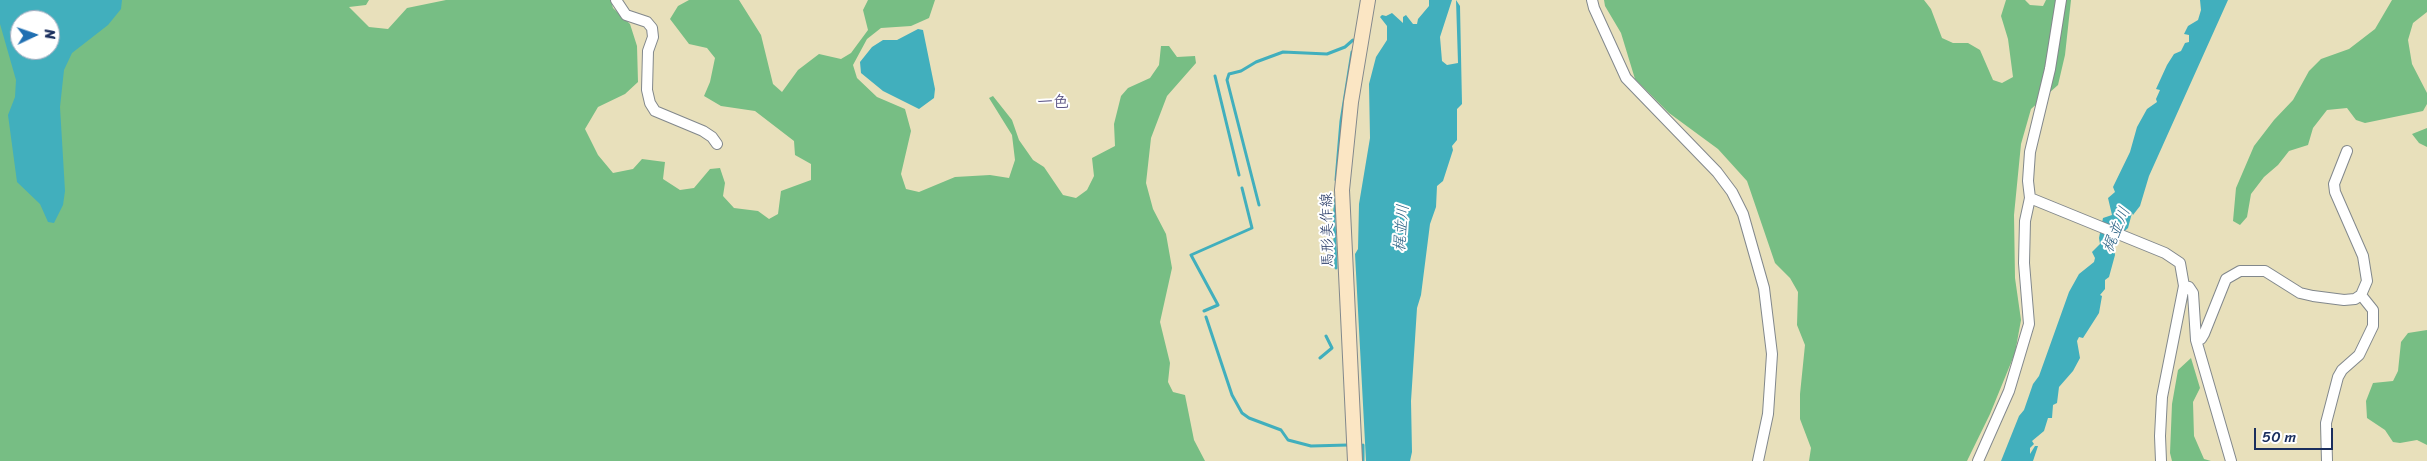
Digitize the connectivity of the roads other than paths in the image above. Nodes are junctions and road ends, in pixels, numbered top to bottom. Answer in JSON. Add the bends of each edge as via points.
{"nodes":[{"id":1,"x":616,"y":0,"type":"edge"},
{"id":2,"x":1368,"y":0,"type":"edge"},
{"id":3,"x":1592,"y":0,"type":"edge"},
{"id":4,"x":2061,"y":0,"type":"edge"},
{"id":5,"x":717,"y":144,"type":"dead end"},
{"id":6,"x":2347,"y":151,"type":"dead end"},
{"id":7,"x":2030,"y":198,"type":"junction"},
{"id":8,"x":2184,"y":286,"type":"junction"},
{"id":9,"x":2361,"y":295,"type":"junction"},
{"id":10,"x":2196,"y":340,"type":"junction"},
{"id":11,"x":1355,"y":461,"type":"edge"},
{"id":12,"x":1758,"y":461,"type":"edge"},
{"id":13,"x":1978,"y":461,"type":"edge"},
{"id":14,"x":2161,"y":461,"type":"edge"},
{"id":15,"x":2231,"y":461,"type":"edge"},
{"id":16,"x":2327,"y":461,"type":"edge"}],
"edges":[{"from":1,"to":5,"type":"street","via":[[626,15],[647,22],[652,28],[654,37],[648,51],[647,90],[655,111],[703,131]]},
{"from":2,"to":11,"type":"main road","name":"馬形美作線","via":[[1351,102],[1342,190]]},
{"from":3,"to":12,"type":"street","via":[[1626,78],[1717,172],[1743,214],[1764,288],[1772,354],[1768,414]]},
{"from":4,"to":7,"type":"street","via":[[2050,69],[2030,152]]},
{"from":6,"to":9,"type":"street","via":[[2334,184],[2363,256],[2366,281]]},
{"from":7,"to":8,"type":"street","via":[[2175,258],[2180,263]]},
{"from":7,"to":13,"type":"street","via":[[2025,221],[2024,263],[2029,304],[2027,333],[2009,391]]},
{"from":8,"to":10,"type":"street","via":[[2194,293]]},
{"from":8,"to":14,"type":"street","via":[[2162,397]]},
{"from":9,"to":10,"type":"street","via":[[2344,300],[2313,296],[2300,293],[2265,271],[2240,271],[2226,279],[2204,334]]},
{"from":9,"to":16,"type":"street","via":[[2371,304],[2373,326],[2359,355],[2338,377],[2326,416]]},
{"from":10,"to":15,"type":"street"}]}
